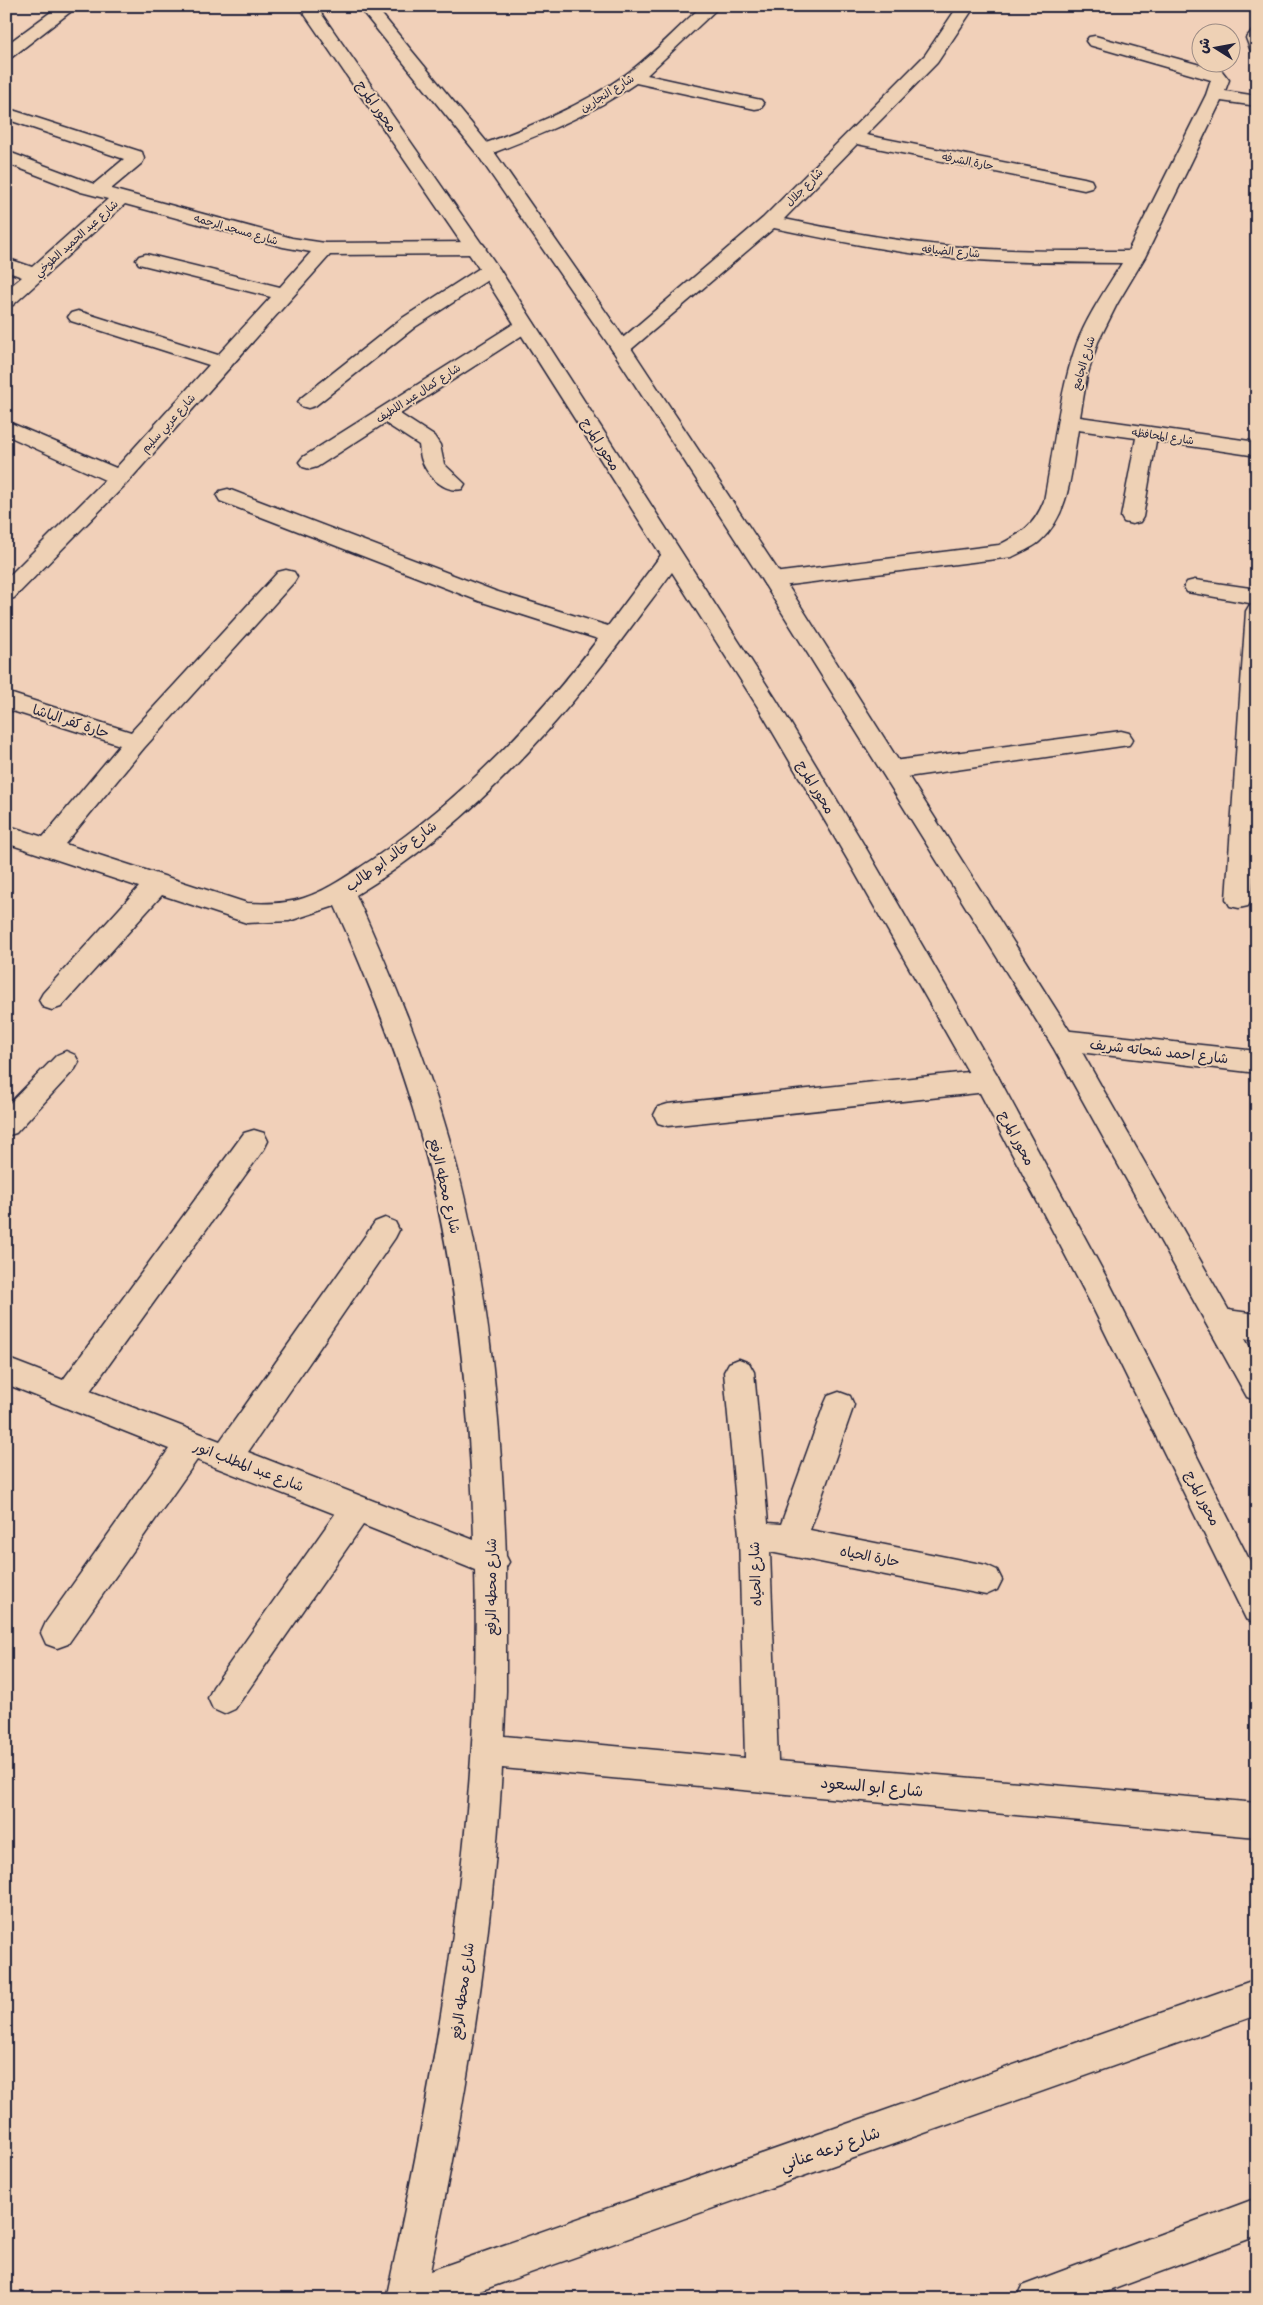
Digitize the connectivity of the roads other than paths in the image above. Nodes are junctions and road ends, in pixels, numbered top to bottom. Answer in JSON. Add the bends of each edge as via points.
{"nodes":[{"id":1,"x":70,"y":6,"type":"edge"},
{"id":2,"x":307,"y":6,"type":"edge"},
{"id":3,"x":366,"y":6,"type":"edge"},
{"id":4,"x":712,"y":6,"type":"edge"},
{"id":5,"x":967,"y":6,"type":"edge"},
{"id":6,"x":1257,"y":36,"type":"edge"},
{"id":7,"x":1095,"y":41,"type":"dead end"},
{"id":8,"x":1257,"y":47,"type":"edge"},
{"id":9,"x":6,"y":53,"type":"edge"},
{"id":10,"x":633,"y":77,"type":"junction"},
{"id":11,"x":1216,"y":95,"type":"junction"},
{"id":12,"x":1257,"y":102,"type":"edge"},
{"id":13,"x":755,"y":104,"type":"dead end"},
{"id":14,"x":6,"y":113,"type":"edge"},
{"id":15,"x":852,"y":138,"type":"junction"},
{"id":16,"x":484,"y":150,"type":"junction"},
{"id":17,"x":9,"y":161,"type":"edge"},
{"id":18,"x":1084,"y":184,"type":"dead end"},
{"id":19,"x":98,"y":190,"type":"junction"},
{"id":20,"x":123,"y":196,"type":"junction"},
{"id":21,"x":770,"y":222,"type":"junction"},
{"id":22,"x":476,"y":248,"type":"junction"},
{"id":23,"x":325,"y":249,"type":"junction"},
{"id":24,"x":1135,"y":257,"type":"junction"},
{"id":25,"x":146,"y":260,"type":"dead end"},
{"id":26,"x":6,"y":264,"type":"edge"},
{"id":27,"x":490,"y":270,"type":"junction"},
{"id":28,"x":35,"y":275,"type":"junction"},
{"id":29,"x":284,"y":294,"type":"junction"},
{"id":30,"x":6,"y":301,"type":"edge"},
{"id":31,"x":78,"y":318,"type":"dead end"},
{"id":32,"x":525,"y":325,"type":"junction"},
{"id":33,"x":621,"y":348,"type":"junction"},
{"id":34,"x":222,"y":363,"type":"junction"},
{"id":35,"x":308,"y":402,"type":"dead end"},
{"id":36,"x":385,"y":414,"type":"junction"},
{"id":37,"x":1069,"y":422,"type":"junction"},
{"id":38,"x":6,"y":427,"type":"edge"},
{"id":39,"x":1147,"y":434,"type":"junction"},
{"id":40,"x":1257,"y":449,"type":"edge"},
{"id":41,"x":310,"y":462,"type":"dead end"},
{"id":42,"x":119,"y":478,"type":"junction"},
{"id":43,"x":454,"y":484,"type":"dead end"},
{"id":44,"x":228,"y":496,"type":"dead end"},
{"id":45,"x":1132,"y":517,"type":"dead end"},
{"id":46,"x":672,"y":556,"type":"junction"},
{"id":47,"x":286,"y":577,"type":"dead end"},
{"id":48,"x":773,"y":580,"type":"junction"},
{"id":49,"x":1195,"y":587,"type":"dead end"},
{"id":50,"x":6,"y":593,"type":"edge"},
{"id":51,"x":1257,"y":597,"type":"edge"},
{"id":52,"x":1257,"y":612,"type":"edge"},
{"id":53,"x":612,"y":635,"type":"junction"},
{"id":54,"x":6,"y":700,"type":"edge"},
{"id":55,"x":1121,"y":740,"type":"dead end"},
{"id":56,"x":136,"y":742,"type":"junction"},
{"id":57,"x":893,"y":770,"type":"junction"},
{"id":58,"x":6,"y":834,"type":"edge"},
{"id":59,"x":47,"y":849,"type":"junction"},
{"id":60,"x":156,"y":885,"type":"junction"},
{"id":61,"x":342,"y":892,"type":"junction"},
{"id":62,"x":1239,"y":900,"type":"dead end"},
{"id":63,"x":52,"y":1000,"type":"dead end"},
{"id":64,"x":1062,"y":1040,"type":"junction"},
{"id":65,"x":66,"y":1062,"type":"dead end"},
{"id":66,"x":1257,"y":1062,"type":"edge"},
{"id":67,"x":987,"y":1081,"type":"junction"},
{"id":68,"x":668,"y":1116,"type":"dead end"},
{"id":69,"x":6,"y":1124,"type":"edge"},
{"id":70,"x":254,"y":1141,"type":"dead end"},
{"id":71,"x":385,"y":1230,"type":"dead end"},
{"id":72,"x":1220,"y":1322,"type":"junction"},
{"id":73,"x":1257,"y":1327,"type":"edge"},
{"id":74,"x":6,"y":1371,"type":"edge"},
{"id":75,"x":739,"y":1372,"type":"dead end"},
{"id":76,"x":1257,"y":1388,"type":"edge"},
{"id":77,"x":70,"y":1396,"type":"junction"},
{"id":78,"x":839,"y":1405,"type":"dead end"},
{"id":79,"x":191,"y":1443,"type":"junction"},
{"id":80,"x":226,"y":1458,"type":"junction"},
{"id":81,"x":357,"y":1508,"type":"junction"},
{"id":82,"x":754,"y":1535,"type":"junction"},
{"id":83,"x":789,"y":1540,"type":"junction"},
{"id":84,"x":492,"y":1562,"type":"junction"},
{"id":85,"x":986,"y":1580,"type":"dead end"},
{"id":86,"x":1257,"y":1608,"type":"edge"},
{"id":87,"x":57,"y":1633,"type":"dead end"},
{"id":88,"x":224,"y":1698,"type":"dead end"},
{"id":89,"x":488,"y":1751,"type":"junction"},
{"id":90,"x":762,"y":1776,"type":"junction"},
{"id":91,"x":1257,"y":1820,"type":"edge"},
{"id":92,"x":1257,"y":1997,"type":"edge"},
{"id":93,"x":1257,"y":2217,"type":"edge"},
{"id":94,"x":404,"y":2298,"type":"edge"},
{"id":95,"x":1035,"y":2299,"type":"edge"}],
"edges":[{"from":1,"to":9,"type":"street"},
{"from":2,"to":22,"type":"street","name":"محور المرج"},
{"from":3,"to":16,"type":"street"},
{"from":4,"to":10,"type":"street","name":"شارع النجارين"},
{"from":5,"to":15,"type":"street","name":"شارع جلال","via":[[931,59]]},
{"from":6,"to":8,"type":"street"},
{"from":7,"to":11,"type":"street","via":[[1216,75],[1220,80]]},
{"from":10,"to":13,"type":"street"},
{"from":10,"to":16,"type":"street","name":"شارع النجارين","via":[[598,101],[557,122]]},
{"from":11,"to":12,"type":"street"},
{"from":11,"to":24,"type":"street","name":"شارع الجامع"},
{"from":14,"to":19,"type":"street","via":[[135,156]]},
{"from":15,"to":18,"type":"street","name":"حارة الشرفه"},
{"from":15,"to":21,"type":"street","name":"شارع جلال"},
{"from":16,"to":33,"type":"street"},
{"from":17,"to":19,"type":"street","name":"شارع مسجد الرحمه"},
{"from":19,"to":20,"type":"street","name":"شارع مسجد الرحمه"},
{"from":20,"to":23,"type":"street","name":"شارع مسجد الرحمه","via":[[272,240]]},
{"from":20,"to":28,"type":"street","name":"شارع عبد الحميد الطوخي"},
{"from":21,"to":24,"type":"street","name":"شارع الضيافه","via":[[858,240],[950,252],[1042,257]]},
{"from":21,"to":33,"type":"street","name":"شارع جلال"},
{"from":22,"to":23,"type":"street","name":"شارع مسجد الرحمه"},
{"from":22,"to":27,"type":"street","name":"محور المرج"},
{"from":23,"to":29,"type":"street","name":"شارع عربي سليم"},
{"from":24,"to":37,"type":"street","name":"شارع الجامع","via":[[1088,342],[1077,376]]},
{"from":25,"to":29,"type":"street"},
{"from":26,"to":28,"type":"street"},
{"from":27,"to":32,"type":"street","name":"محور المرج"},
{"from":27,"to":35,"type":"street","via":[[408,323]]},
{"from":28,"to":30,"type":"street","name":"شارع عبد الحميد الطوخي"},
{"from":29,"to":34,"type":"street","name":"شارع عربي سليم"},
{"from":31,"to":34,"type":"street"},
{"from":32,"to":36,"type":"street","name":"شارع كمال عبد اللطيف"},
{"from":32,"to":46,"type":"street","name":"محور المرج"},
{"from":33,"to":48,"type":"street"},
{"from":34,"to":42,"type":"street","name":"شارع عربي سليم"},
{"from":36,"to":41,"type":"street","name":"شارع كمال عبد اللطيف"},
{"from":36,"to":43,"type":"street","via":[[430,444],[437,469]]},
{"from":37,"to":39,"type":"street","name":"شارع المحافظه"},
{"from":37,"to":48,"type":"street","name":"شارع الجامع","via":[[1055,501],[1047,521],[1030,538],[1004,552]]},
{"from":38,"to":42,"type":"street"},
{"from":39,"to":40,"type":"street","name":"شارع المحافظه"},
{"from":39,"to":45,"type":"street"},
{"from":42,"to":50,"type":"street","name":"شارع عربي سليم"},
{"from":44,"to":53,"type":"street","via":[[486,596]]},
{"from":46,"to":53,"type":"street","name":"شارع خالد ابو طالب"},
{"from":46,"to":67,"type":"street","name":"محور المرج","via":[[774,716]]},
{"from":47,"to":56,"type":"street"},
{"from":48,"to":57,"type":"street"},
{"from":49,"to":51,"type":"street"},
{"from":52,"to":62,"type":"street"},
{"from":53,"to":61,"type":"street","name":"شارع خالد ابو طالب","via":[[556,708],[512,756],[462,803]]},
{"from":54,"to":56,"type":"street","name":"حارة كفر الباشا"},
{"from":55,"to":57,"type":"street"},
{"from":56,"to":59,"type":"street"},
{"from":57,"to":64,"type":"street"},
{"from":58,"to":59,"type":"street","name":"شارع خالد ابو طالب"},
{"from":59,"to":60,"type":"street","name":"شارع خالد ابو طالب"},
{"from":60,"to":61,"type":"street","name":"شارع خالد ابو طالب","via":[[240,911],[272,915],[297,911]]},
{"from":60,"to":63,"type":"street"},
{"from":61,"to":84,"type":"street","name":"شارع محطه الرفع","via":[[377,969],[413,1068],[444,1175],[467,1293],[484,1421]]},
{"from":64,"to":66,"type":"street","name":"شارع احمد شحاته شريف"},
{"from":64,"to":72,"type":"street"},
{"from":65,"to":69,"type":"street"},
{"from":67,"to":68,"type":"street"},
{"from":67,"to":86,"type":"street","name":"محور المرج","via":[[1100,1293]]},
{"from":70,"to":77,"type":"street"},
{"from":71,"to":80,"type":"street"},
{"from":72,"to":73,"type":"street"},
{"from":72,"to":76,"type":"street"},
{"from":74,"to":77,"type":"street","name":"شارع عبد المطلب انور"},
{"from":75,"to":82,"type":"street","name":"شارع الحياه"},
{"from":77,"to":79,"type":"street","name":"شارع عبد المطلب انور"},
{"from":78,"to":83,"type":"street","via":[[800,1519]]},
{"from":79,"to":80,"type":"street","name":"شارع عبد المطلب انور"},
{"from":79,"to":87,"type":"street"},
{"from":80,"to":81,"type":"street","name":"شارع عبد المطلب انور"},
{"from":81,"to":84,"type":"street","name":"شارع عبد المطلب انور"},
{"from":81,"to":88,"type":"street"},
{"from":82,"to":83,"type":"street","name":"حارة الحياه"},
{"from":82,"to":90,"type":"street","name":"شارع الحياه"},
{"from":83,"to":85,"type":"street","name":"حارة الحياه"},
{"from":84,"to":89,"type":"street","name":"شارع محطه الرفع"},
{"from":89,"to":90,"type":"street","name":"شارع ابو السعود"},
{"from":89,"to":94,"type":"street","name":"شارع محطه الرفع","via":[[473,1918],[446,2099]]},
{"from":90,"to":91,"type":"street","name":"شارع ابو السعود"},
{"from":92,"to":94,"type":"street","name":"شارع ترعه عناني"},
{"from":93,"to":95,"type":"street"}]}
